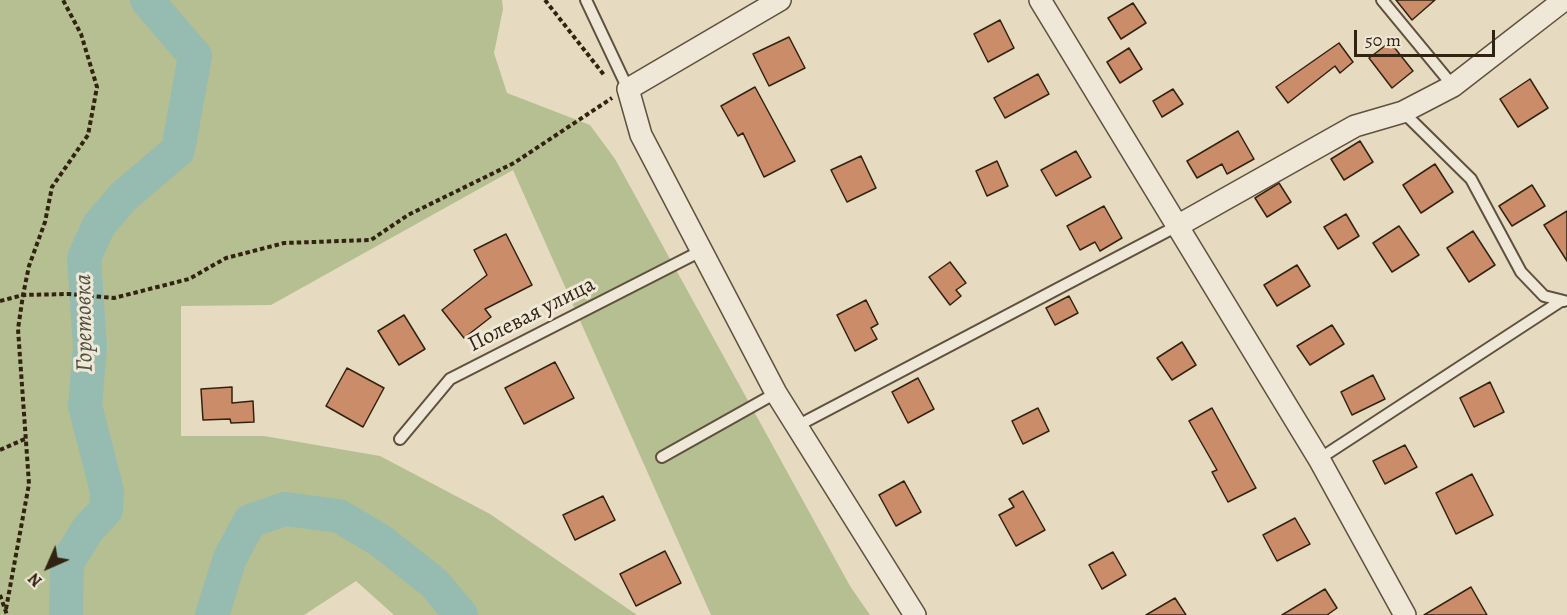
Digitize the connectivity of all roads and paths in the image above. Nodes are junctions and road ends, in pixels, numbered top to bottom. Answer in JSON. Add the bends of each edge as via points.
{"nodes":[{"id":1,"x":63,"y":0,"type":"edge"},
{"id":2,"x":545,"y":0,"type":"edge"},
{"id":3,"x":585,"y":0,"type":"edge"},
{"id":4,"x":780,"y":0,"type":"edge"},
{"id":5,"x":1040,"y":0,"type":"edge"},
{"id":6,"x":1382,"y":0,"type":"edge"},
{"id":7,"x":1564,"y":0,"type":"edge"},
{"id":8,"x":1453,"y":86,"type":"junction"},
{"id":9,"x":623,"y":91,"type":"junction"},
{"id":10,"x":1403,"y":112,"type":"junction"},
{"id":11,"x":1179,"y":225,"type":"junction"},
{"id":12,"x":701,"y":251,"type":"junction"},
{"id":13,"x":23,"y":294,"type":"junction"},
{"id":14,"x":0,"y":301,"type":"edge"},
{"id":15,"x":1564,"y":301,"type":"edge"},
{"id":16,"x":776,"y":393,"type":"junction"},
{"id":17,"x":795,"y":427,"type":"junction"},
{"id":18,"x":27,"y":438,"type":"junction"},
{"id":19,"x":400,"y":439,"type":"dead end"},
{"id":20,"x":0,"y":450,"type":"edge"},
{"id":21,"x":662,"y":457,"type":"dead end"},
{"id":22,"x":1319,"y":459,"type":"junction"},
{"id":23,"x":0,"y":595,"type":"edge"},
{"id":24,"x":6,"y":609,"type":"junction"},
{"id":25,"x":7,"y":615,"type":"edge"},
{"id":26,"x":915,"y":615,"type":"edge"},
{"id":27,"x":1405,"y":615,"type":"edge"}],
"edges":[{"from":1,"to":13,"type":"path","via":[[81,34],[97,87],[88,135],[52,187]]},
{"from":2,"to":9,"type":"path"},
{"from":3,"to":9,"type":"lane"},
{"from":4,"to":9,"type":"street"},
{"from":5,"to":11,"type":"street"},
{"from":6,"to":8,"type":"lane"},
{"from":7,"to":8,"type":"street"},
{"from":8,"to":10,"type":"street"},
{"from":9,"to":12,"type":"street","via":[[641,135]]},
{"from":9,"to":13,"type":"path","via":[[514,163],[408,215],[371,240],[284,243],[226,258],[189,279],[114,298]]},
{"from":10,"to":11,"type":"street","via":[[1355,126]]},
{"from":10,"to":15,"type":"lane","via":[[1471,179],[1521,272],[1544,296]]},
{"from":11,"to":17,"type":"lane"},
{"from":11,"to":22,"type":"street"},
{"from":12,"to":16,"type":"street"},
{"from":12,"to":19,"type":"lane","name":"Полевая улица","via":[[450,379]]},
{"from":13,"to":14,"type":"path"},
{"from":13,"to":18,"type":"path","via":[[18,328]]},
{"from":15,"to":22,"type":"lane"},
{"from":16,"to":17,"type":"street"},
{"from":16,"to":21,"type":"lane"},
{"from":17,"to":26,"type":"street"},
{"from":18,"to":20,"type":"path"},
{"from":18,"to":24,"type":"path","via":[[29,484]]},
{"from":22,"to":27,"type":"street"},
{"from":23,"to":24,"type":"path"},
{"from":24,"to":25,"type":"path"}]}
